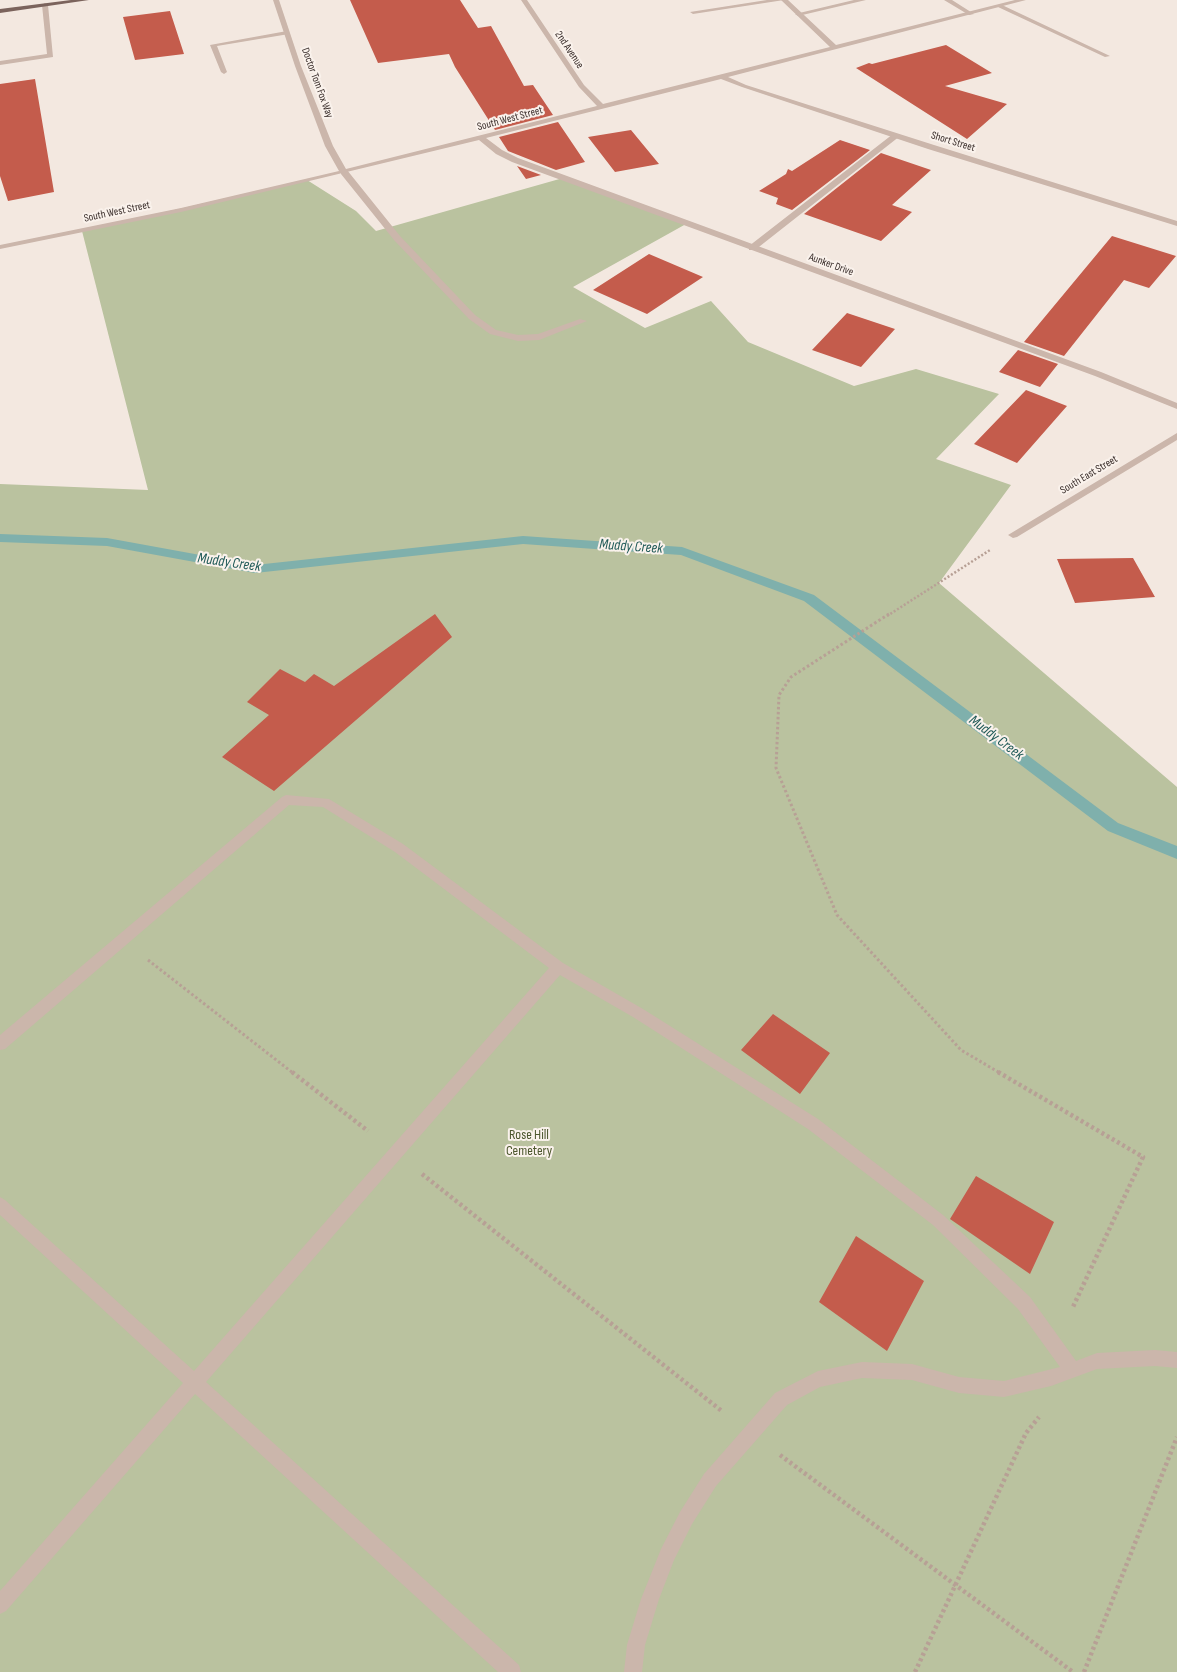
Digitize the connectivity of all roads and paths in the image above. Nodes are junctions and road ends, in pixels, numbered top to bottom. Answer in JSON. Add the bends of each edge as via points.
{"nodes":[{"id":1,"x":86,"y":0,"type":"edge"},
{"id":2,"x":276,"y":0,"type":"edge"},
{"id":3,"x":524,"y":0,"type":"edge"},
{"id":4,"x":783,"y":0,"type":"edge"},
{"id":5,"x":863,"y":0,"type":"edge"},
{"id":6,"x":947,"y":0,"type":"edge"},
{"id":7,"x":1024,"y":0,"type":"edge"},
{"id":8,"x":61,"y":2,"type":"edge"},
{"id":9,"x":45,"y":5,"type":"junction"},
{"id":10,"x":1000,"y":6,"type":"junction"},
{"id":11,"x":0,"y":11,"type":"edge"},
{"id":12,"x":693,"y":12,"type":"dead end"},
{"id":13,"x":798,"y":14,"type":"junction"},
{"id":14,"x":971,"y":14,"type":"junction"},
{"id":15,"x":287,"y":33,"type":"junction"},
{"id":16,"x":835,"y":48,"type":"junction"},
{"id":17,"x":1107,"y":56,"type":"dead end"},
{"id":18,"x":0,"y":63,"type":"edge"},
{"id":19,"x":224,"y":72,"type":"dead end"},
{"id":20,"x":723,"y":77,"type":"junction"},
{"id":21,"x":602,"y":107,"type":"junction"},
{"id":22,"x":896,"y":136,"type":"junction"},
{"id":23,"x":481,"y":138,"type":"junction"},
{"id":24,"x":344,"y":172,"type":"junction"},
{"id":25,"x":1177,"y":224,"type":"edge"},
{"id":26,"x":0,"y":247,"type":"edge"},
{"id":27,"x":752,"y":248,"type":"junction"},
{"id":28,"x":583,"y":321,"type":"dead end"},
{"id":29,"x":1177,"y":406,"type":"edge"},
{"id":30,"x":1177,"y":436,"type":"edge"},
{"id":31,"x":1013,"y":535,"type":"joint"},
{"id":32,"x":122,"y":940,"type":"junction"},
{"id":33,"x":558,"y":967,"type":"junction"},
{"id":34,"x":0,"y":1044,"type":"edge"},
{"id":35,"x":395,"y":1152,"type":"junction"},
{"id":36,"x":0,"y":1205,"type":"edge"},
{"id":37,"x":1177,"y":1360,"type":"edge"},
{"id":38,"x":1073,"y":1371,"type":"junction"},
{"id":39,"x":195,"y":1382,"type":"junction"},
{"id":40,"x":751,"y":1434,"type":"junction"},
{"id":41,"x":1177,"y":1437,"type":"edge"},
{"id":42,"x":956,"y":1585,"type":"junction"},
{"id":43,"x":0,"y":1605,"type":"edge"},
{"id":44,"x":512,"y":1672,"type":"edge"},
{"id":45,"x":633,"y":1672,"type":"edge"},
{"id":46,"x":915,"y":1672,"type":"edge"},
{"id":47,"x":1073,"y":1672,"type":"edge"},
{"id":48,"x":1084,"y":1672,"type":"edge"}],
"edges":[{"from":1,"to":8,"type":"main road"},
{"from":2,"to":15,"type":"street","name":"Doctor Tom Fox Way"},
{"from":3,"to":21,"type":"street","name":"2nd Avenue","via":[[581,86]]},
{"from":4,"to":12,"type":"street"},
{"from":4,"to":13,"type":"street"},
{"from":5,"to":13,"type":"street"},
{"from":6,"to":14,"type":"street"},
{"from":7,"to":10,"type":"street","name":"South West Street"},
{"from":8,"to":9,"type":"main road"},
{"from":9,"to":11,"type":"main road"},
{"from":9,"to":18,"type":"street","via":[[51,56]]},
{"from":10,"to":14,"type":"street","name":"South West Street"},
{"from":10,"to":17,"type":"street"},
{"from":13,"to":16,"type":"street"},
{"from":14,"to":16,"type":"street","name":"South West Street"},
{"from":15,"to":19,"type":"street","via":[[213,45]]},
{"from":15,"to":24,"type":"street","name":"Doctor Tom Fox Way","via":[[329,146]]},
{"from":16,"to":20,"type":"street","name":"South West Street"},
{"from":20,"to":21,"type":"street","name":"South West Street"},
{"from":20,"to":22,"type":"street","name":"Short Street"},
{"from":21,"to":23,"type":"street","name":"South West Street"},
{"from":22,"to":25,"type":"street","name":"Short Street"},
{"from":22,"to":27,"type":"street"},
{"from":23,"to":24,"type":"street","name":"South West Street"},
{"from":23,"to":27,"type":"street","name":"Aunker Drive","via":[[515,160]]},
{"from":24,"to":26,"type":"street","name":"South West Street"},
{"from":24,"to":28,"type":"street","name":"Doctor Tom Fox Way","via":[[397,238],[472,316],[492,332],[518,338],[539,337]]},
{"from":27,"to":29,"type":"street","name":"Aunker Drive"},
{"from":30,"to":31,"type":"street","name":"South East Street"},
{"from":31,"to":38,"type":"path","via":[[790,677],[778,695],[776,768],[837,915],[961,1050],[1143,1157],[1072,1310]]},
{"from":32,"to":33,"type":"street","via":[[286,800],[325,802],[399,848]]},
{"from":32,"to":34,"type":"street"},
{"from":32,"to":35,"type":"path"},
{"from":33,"to":35,"type":"street"},
{"from":33,"to":38,"type":"street","via":[[638,1013],[813,1124],[938,1220],[1024,1304]]},
{"from":35,"to":39,"type":"street"},
{"from":35,"to":40,"type":"path"},
{"from":36,"to":39,"type":"street"},
{"from":37,"to":38,"type":"street","via":[[1097,1361]]},
{"from":38,"to":40,"type":"street","via":[[1004,1388],[959,1385],[912,1372],[862,1370],[818,1379],[782,1399]]},
{"from":38,"to":42,"type":"path","via":[[1026,1433]]},
{"from":39,"to":43,"type":"street"},
{"from":39,"to":44,"type":"street"},
{"from":40,"to":42,"type":"path"},
{"from":40,"to":45,"type":"street","via":[[710,1480],[667,1555],[636,1645]]},
{"from":41,"to":48,"type":"path"},
{"from":42,"to":46,"type":"path"},
{"from":42,"to":47,"type":"path"}]}
